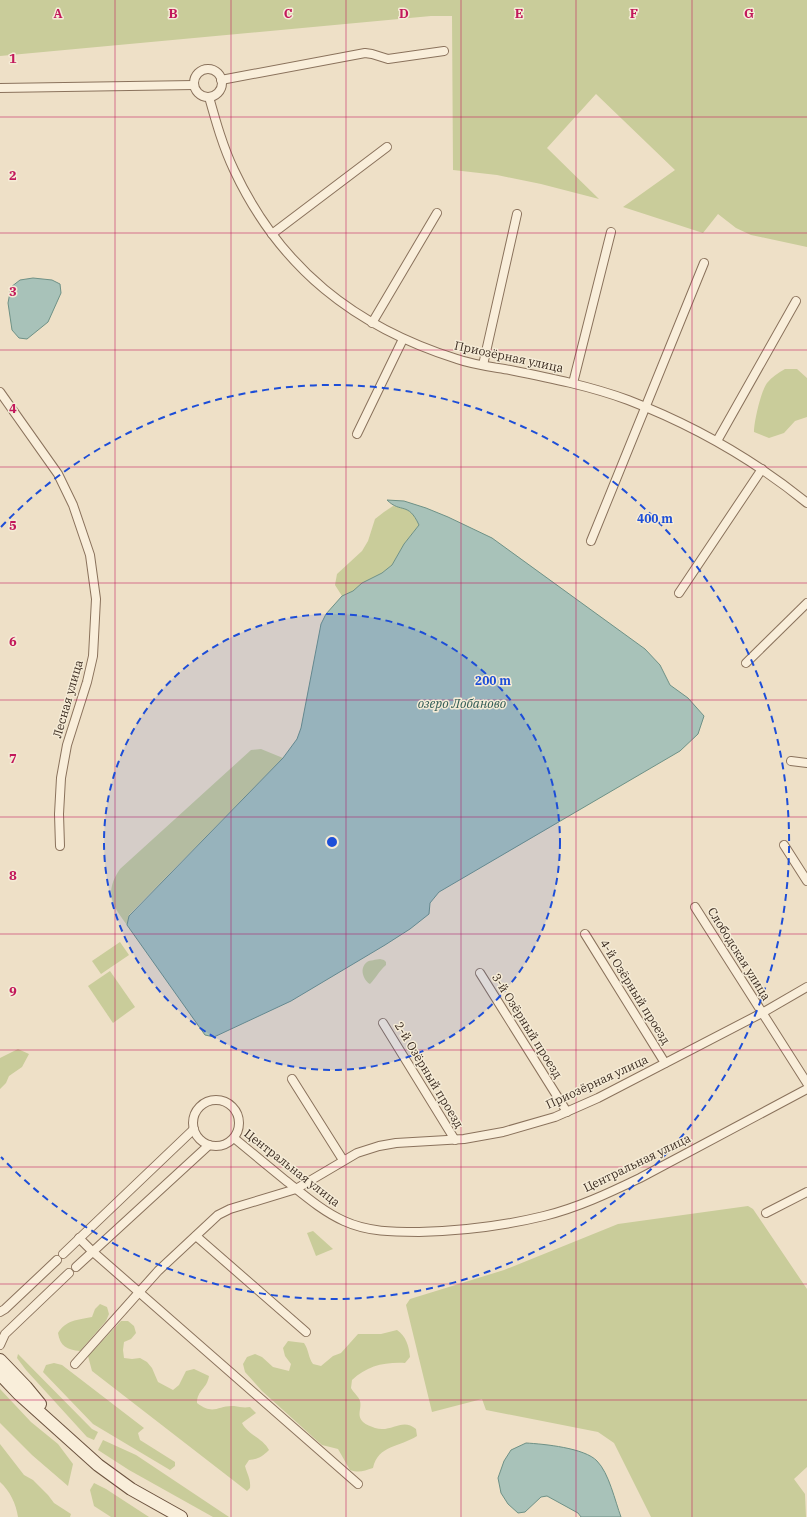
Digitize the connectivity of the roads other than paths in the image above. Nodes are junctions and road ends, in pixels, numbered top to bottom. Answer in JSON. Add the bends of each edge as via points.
{"nodes":[{"id":1,"x":444,"y":51,"type":"dead end"},
{"id":2,"x":221,"y":80,"type":"junction"},
{"id":3,"x":194,"y":85,"type":"junction"},
{"id":4,"x":0,"y":88,"type":"edge"},
{"id":5,"x":209,"y":97,"type":"junction"},
{"id":6,"x":387,"y":147,"type":"dead end"},
{"id":7,"x":437,"y":213,"type":"dead end"},
{"id":8,"x":516,"y":214,"type":"dead end"},
{"id":9,"x":611,"y":232,"type":"dead end"},
{"id":10,"x":272,"y":234,"type":"junction"},
{"id":11,"x":704,"y":264,"type":"dead end"},
{"id":12,"x":796,"y":301,"type":"dead end"},
{"id":13,"x":372,"y":323,"type":"junction"},
{"id":14,"x":403,"y":339,"type":"junction"},
{"id":15,"x":482,"y":365,"type":"junction"},
{"id":16,"x":573,"y":383,"type":"junction"},
{"id":17,"x":0,"y":392,"type":"edge"},
{"id":18,"x":646,"y":408,"type":"junction"},
{"id":19,"x":357,"y":434,"type":"dead end"},
{"id":20,"x":717,"y":440,"type":"junction"},
{"id":21,"x":762,"y":469,"type":"junction"},
{"id":22,"x":807,"y":503,"type":"edge"},
{"id":23,"x":591,"y":541,"type":"dead end"},
{"id":24,"x":679,"y":594,"type":"dead end"},
{"id":25,"x":807,"y":603,"type":"edge"},
{"id":26,"x":746,"y":663,"type":"dead end"},
{"id":27,"x":791,"y":761,"type":"dead end"},
{"id":28,"x":807,"y":763,"type":"edge"},
{"id":29,"x":784,"y":845,"type":"dead end"},
{"id":30,"x":60,"y":846,"type":"dead end"},
{"id":31,"x":807,"y":881,"type":"edge"},
{"id":32,"x":695,"y":907,"type":"dead end"},
{"id":33,"x":585,"y":934,"type":"dead end"},
{"id":34,"x":480,"y":972,"type":"dead end"},
{"id":35,"x":807,"y":987,"type":"edge"},
{"id":36,"x":762,"y":1013,"type":"junction"},
{"id":37,"x":383,"y":1023,"type":"dead end"},
{"id":38,"x":665,"y":1063,"type":"junction"},
{"id":39,"x":292,"y":1079,"type":"dead end"},
{"id":40,"x":807,"y":1083,"type":"edge"},
{"id":41,"x":807,"y":1089,"type":"edge"},
{"id":42,"x":567,"y":1112,"type":"junction"},
{"id":43,"x":194,"y":1130,"type":"junction"},
{"id":44,"x":234,"y":1138,"type":"junction"},
{"id":45,"x":455,"y":1140,"type":"junction"},
{"id":46,"x":209,"y":1145,"type":"junction"},
{"id":47,"x":343,"y":1160,"type":"junction"},
{"id":48,"x":296,"y":1189,"type":"junction"},
{"id":49,"x":807,"y":1192,"type":"edge"},
{"id":50,"x":766,"y":1213,"type":"dead end"},
{"id":51,"x":196,"y":1236,"type":"junction"},
{"id":52,"x":79,"y":1238,"type":"junction"},
{"id":53,"x":92,"y":1251,"type":"junction"},
{"id":54,"x":63,"y":1254,"type":"dead end"},
{"id":55,"x":56,"y":1260,"type":"dead end"},
{"id":56,"x":76,"y":1267,"type":"dead end"},
{"id":57,"x":69,"y":1273,"type":"dead end"},
{"id":58,"x":138,"y":1292,"type":"junction"},
{"id":59,"x":0,"y":1312,"type":"edge"},
{"id":60,"x":306,"y":1332,"type":"dead end"},
{"id":61,"x":0,"y":1345,"type":"edge"},
{"id":62,"x":0,"y":1360,"type":"edge"},
{"id":63,"x":75,"y":1364,"type":"dead end"},
{"id":64,"x":0,"y":1374,"type":"edge"},
{"id":65,"x":62,"y":1432,"type":"junction"},
{"id":66,"x":358,"y":1484,"type":"dead end"},
{"id":67,"x":181,"y":1517,"type":"edge"}],
"edges":[{"from":1,"to":2,"type":"street","via":[[388,59],[365,53]]},
{"from":2,"to":3,"type":"street","via":[[215,71],[203,70],[195,77]]},
{"from":2,"to":5,"type":"street","via":[[219,91]]},
{"from":3,"to":4,"type":"street"},
{"from":3,"to":5,"type":"street","via":[[199,94]]},
{"from":5,"to":10,"type":"street","name":"Приозёрная улица","via":[[234,170]]},
{"from":6,"to":10,"type":"street"},
{"from":7,"to":13,"type":"street"},
{"from":8,"to":15,"type":"street"},
{"from":9,"to":16,"type":"street"},
{"from":10,"to":13,"type":"street","name":"Приозёрная улица","via":[[290,257],[324,290]]},
{"from":11,"to":18,"type":"street"},
{"from":12,"to":20,"type":"street"},
{"from":13,"to":14,"type":"street","name":"Приозёрная улица"},
{"from":14,"to":15,"type":"street","name":"Приозёрная улица","via":[[459,360]]},
{"from":14,"to":19,"type":"street"},
{"from":15,"to":16,"type":"street","name":"Приозёрная улица"},
{"from":16,"to":18,"type":"street","name":"Приозёрная улица"},
{"from":17,"to":30,"type":"street","name":"Лесная улица","via":[[58,474],[73,505],[90,555],[96,599],[93,656],[67,745],[61,778]]},
{"from":18,"to":20,"type":"street","name":"Приозёрная улица"},
{"from":18,"to":23,"type":"street"},
{"from":20,"to":21,"type":"street","name":"Приозёрная улица"},
{"from":21,"to":22,"type":"street","name":"Приозёрная улица"},
{"from":21,"to":24,"type":"street"},
{"from":25,"to":26,"type":"street"},
{"from":27,"to":28,"type":"street"},
{"from":29,"to":31,"type":"street"},
{"from":32,"to":36,"type":"street","name":"Слободская улица"},
{"from":33,"to":38,"type":"street","name":"4-й Озёрный проезд"},
{"from":34,"to":42,"type":"street","name":"3-й Озёрный проезд"},
{"from":35,"to":36,"type":"street","name":"Приозёрная улица"},
{"from":36,"to":38,"type":"street","name":"Приозёрная улица"},
{"from":36,"to":40,"type":"street","name":"Слободская улица"},
{"from":37,"to":45,"type":"street","name":"2-й Озёрный проезд"},
{"from":38,"to":42,"type":"street","name":"Приозёрная улица"},
{"from":39,"to":47,"type":"street"},
{"from":41,"to":48,"type":"street","name":"Центральная улица","via":[[612,1192],[545,1216],[438,1231],[373,1230],[345,1222],[322,1209]]},
{"from":42,"to":45,"type":"street","name":"Приозёрная улица","via":[[503,1132]]},
{"from":43,"to":44,"type":"street","via":[[193,1120],[199,1108],[213,1100],[224,1101],[233,1108],[238,1117],[238,1128]]},
{"from":43,"to":46,"type":"street","via":[[200,1139]]},
{"from":43,"to":52,"type":"street"},
{"from":44,"to":46,"type":"street","via":[[225,1144]]},
{"from":44,"to":48,"type":"street","name":"Центральная улица"},
{"from":45,"to":47,"type":"street","name":"Приозёрная улица","via":[[379,1146]]},
{"from":46,"to":53,"type":"street"},
{"from":47,"to":48,"type":"street","name":"Приозёрная улица"},
{"from":48,"to":51,"type":"street","name":"Приозёрная улица","via":[[230,1209],[218,1215]]},
{"from":49,"to":50,"type":"street"},
{"from":51,"to":58,"type":"street","name":"Приозёрная улица"},
{"from":51,"to":60,"type":"street"},
{"from":52,"to":53,"type":"street"},
{"from":52,"to":54,"type":"street"},
{"from":53,"to":56,"type":"street"},
{"from":53,"to":58,"type":"street"},
{"from":55,"to":59,"type":"street"},
{"from":57,"to":61,"type":"street","via":[[6,1334]]},
{"from":58,"to":63,"type":"street","name":"Приозёрная улица"},
{"from":58,"to":66,"type":"street"},
{"from":62,"to":65,"type":"main road","via":[[26,1387]]},
{"from":64,"to":65,"type":"main road"},
{"from":65,"to":67,"type":"main road","via":[[114,1478]]}]}
